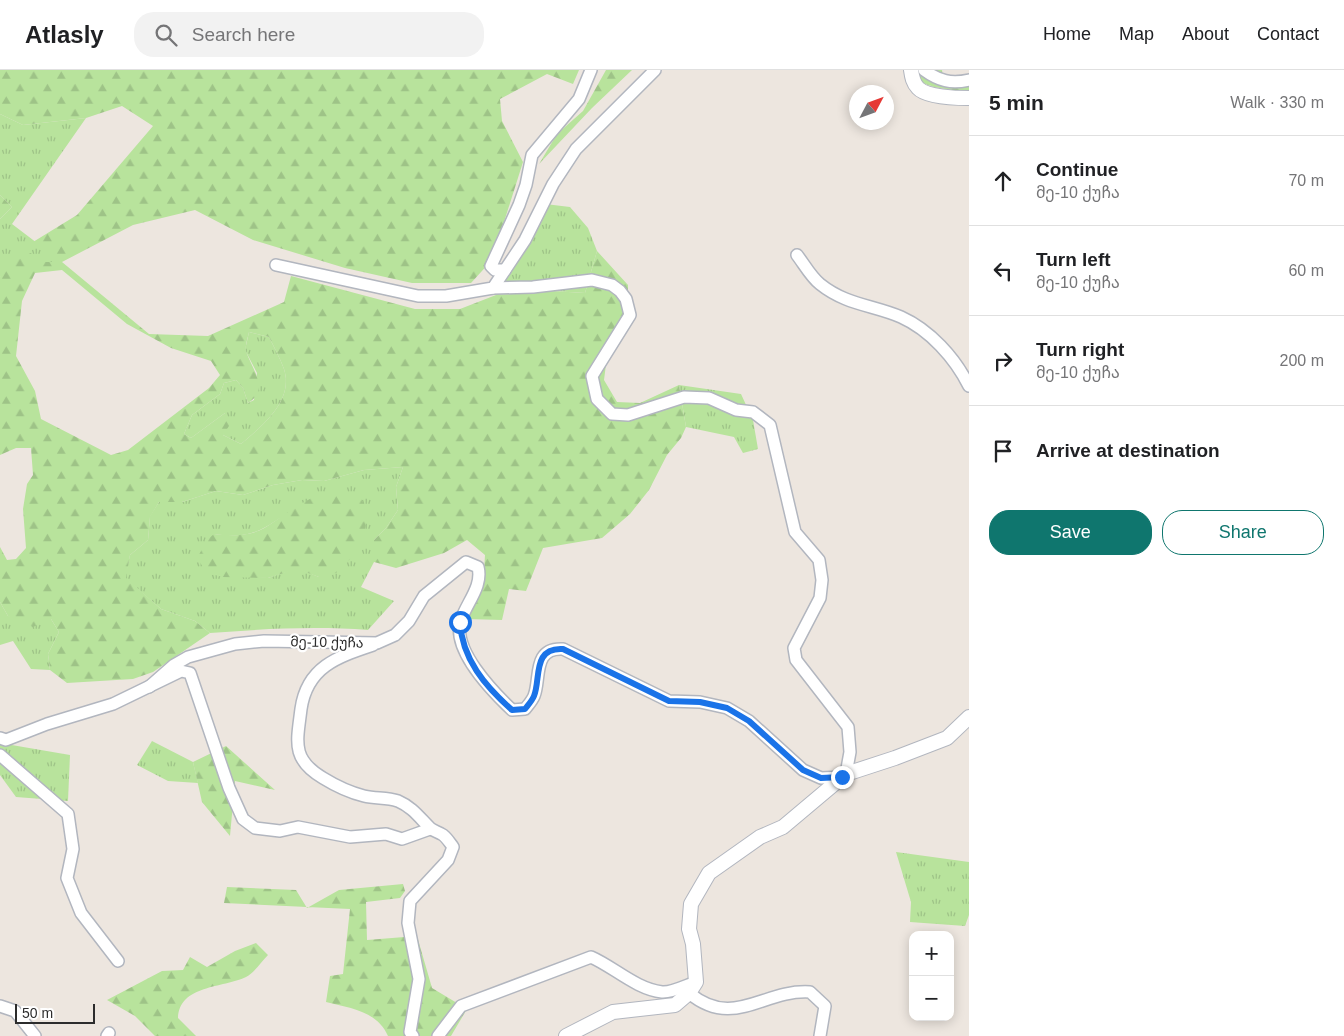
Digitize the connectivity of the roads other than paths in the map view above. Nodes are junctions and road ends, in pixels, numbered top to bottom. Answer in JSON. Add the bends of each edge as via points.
{"nodes":[{"id":1,"x":591,"y":70,"type":"edge"},
{"id":2,"x":655,"y":70,"type":"edge"},
{"id":3,"x":911,"y":70,"type":"edge"},
{"id":4,"x":924,"y":70,"type":"edge"},
{"id":5,"x":969,"y":80,"type":"edge"},
{"id":6,"x":969,"y":98,"type":"edge"},
{"id":7,"x":797,"y":254,"type":"dead end"},
{"id":8,"x":276,"y":265,"type":"dead end"},
{"id":9,"x":505,"y":270,"type":"junction"},
{"id":10,"x":493,"y":288,"type":"junction"},
{"id":11,"x":969,"y":386,"type":"edge"},
{"id":12,"x":377,"y":644,"type":"junction"},
{"id":13,"x":149,"y":687,"type":"junction"},
{"id":14,"x":969,"y":717,"type":"edge"},
{"id":15,"x":0,"y":738,"type":"edge"},
{"id":16,"x":0,"y":755,"type":"edge"},
{"id":17,"x":844,"y":775,"type":"junction"},
{"id":18,"x":430,"y":829,"type":"junction"},
{"id":19,"x":118,"y":961,"type":"dead end"},
{"id":20,"x":692,"y":988,"type":"junction"},
{"id":21,"x":0,"y":1006,"type":"edge"},
{"id":22,"x":35,"y":1036,"type":"edge"},
{"id":23,"x":413,"y":1036,"type":"edge"},
{"id":24,"x":438,"y":1036,"type":"edge"},
{"id":25,"x":566,"y":1036,"type":"edge"},
{"id":26,"x":820,"y":1036,"type":"edge"}],
"edges":[{"from":1,"to":9,"type":"street","via":[[579,99],[532,156],[519,205],[491,266],[495,270]]},
{"from":2,"to":9,"type":"street","via":[[576,149]]},
{"from":3,"to":6,"type":"street","via":[[914,83],[920,90]]},
{"from":4,"to":5,"type":"street","via":[[936,79],[955,83]]},
{"from":7,"to":11,"type":"street","via":[[819,284],[836,295],[853,304],[900,317],[927,332],[947,353]]},
{"from":8,"to":10,"type":"street","via":[[418,296],[446,296]]},
{"from":9,"to":10,"type":"street"},
{"from":10,"to":17,"type":"street","via":[[592,280],[612,285],[620,291],[630,315],[592,376],[597,399],[612,414],[628,414],[684,397],[710,398],[736,410],[753,412],[770,425],[795,532],[819,560],[822,580],[820,598],[794,648],[794,654],[848,727],[850,752]]},
{"from":12,"to":13,"type":"street","name":"მე-10 ქუჩა","via":[[264,641],[235,644],[188,657]]},
{"from":12,"to":17,"type":"street","name":"მე-10 ქუჩა","via":[[394,635],[409,621],[424,596],[466,562],[471,562],[478,567],[481,577],[460,622],[464,649],[493,693],[512,710],[525,709],[534,696],[538,668],[548,652],[555,648],[563,649],[669,701],[700,702],[727,708],[749,721],[803,770],[821,778]]},
{"from":12,"to":18,"type":"street","via":[[340,656],[324,665],[311,680],[302,704],[298,733],[301,760],[308,769],[343,790],[367,797],[385,797],[412,809]]},
{"from":13,"to":15,"type":"street","via":[[114,704],[6,740]]},
{"from":13,"to":18,"type":"street","via":[[181,671],[190,673],[229,788],[243,819],[255,828],[280,831],[298,828],[350,837],[386,834],[402,839]]},
{"from":14,"to":17,"type":"street","via":[[947,738]]},
{"from":16,"to":19,"type":"street","via":[[68,814],[73,849],[67,878],[81,913]]},
{"from":17,"to":20,"type":"street","via":[[783,828],[760,837],[709,873],[691,904],[689,929],[694,944]]},
{"from":18,"to":23,"type":"street","via":[[442,834],[453,846],[448,860],[410,902],[408,922],[420,979],[410,1032]]},
{"from":20,"to":24,"type":"street","via":[[663,993],[629,980],[609,965],[590,957],[462,1006]]},
{"from":20,"to":25,"type":"street","via":[[675,1005],[614,1012]]},
{"from":20,"to":26,"type":"street","via":[[701,1003],[730,1011],[796,991],[810,992],[825,1006]]},
{"from":21,"to":22,"type":"street","via":[[15,1011]]}]}
